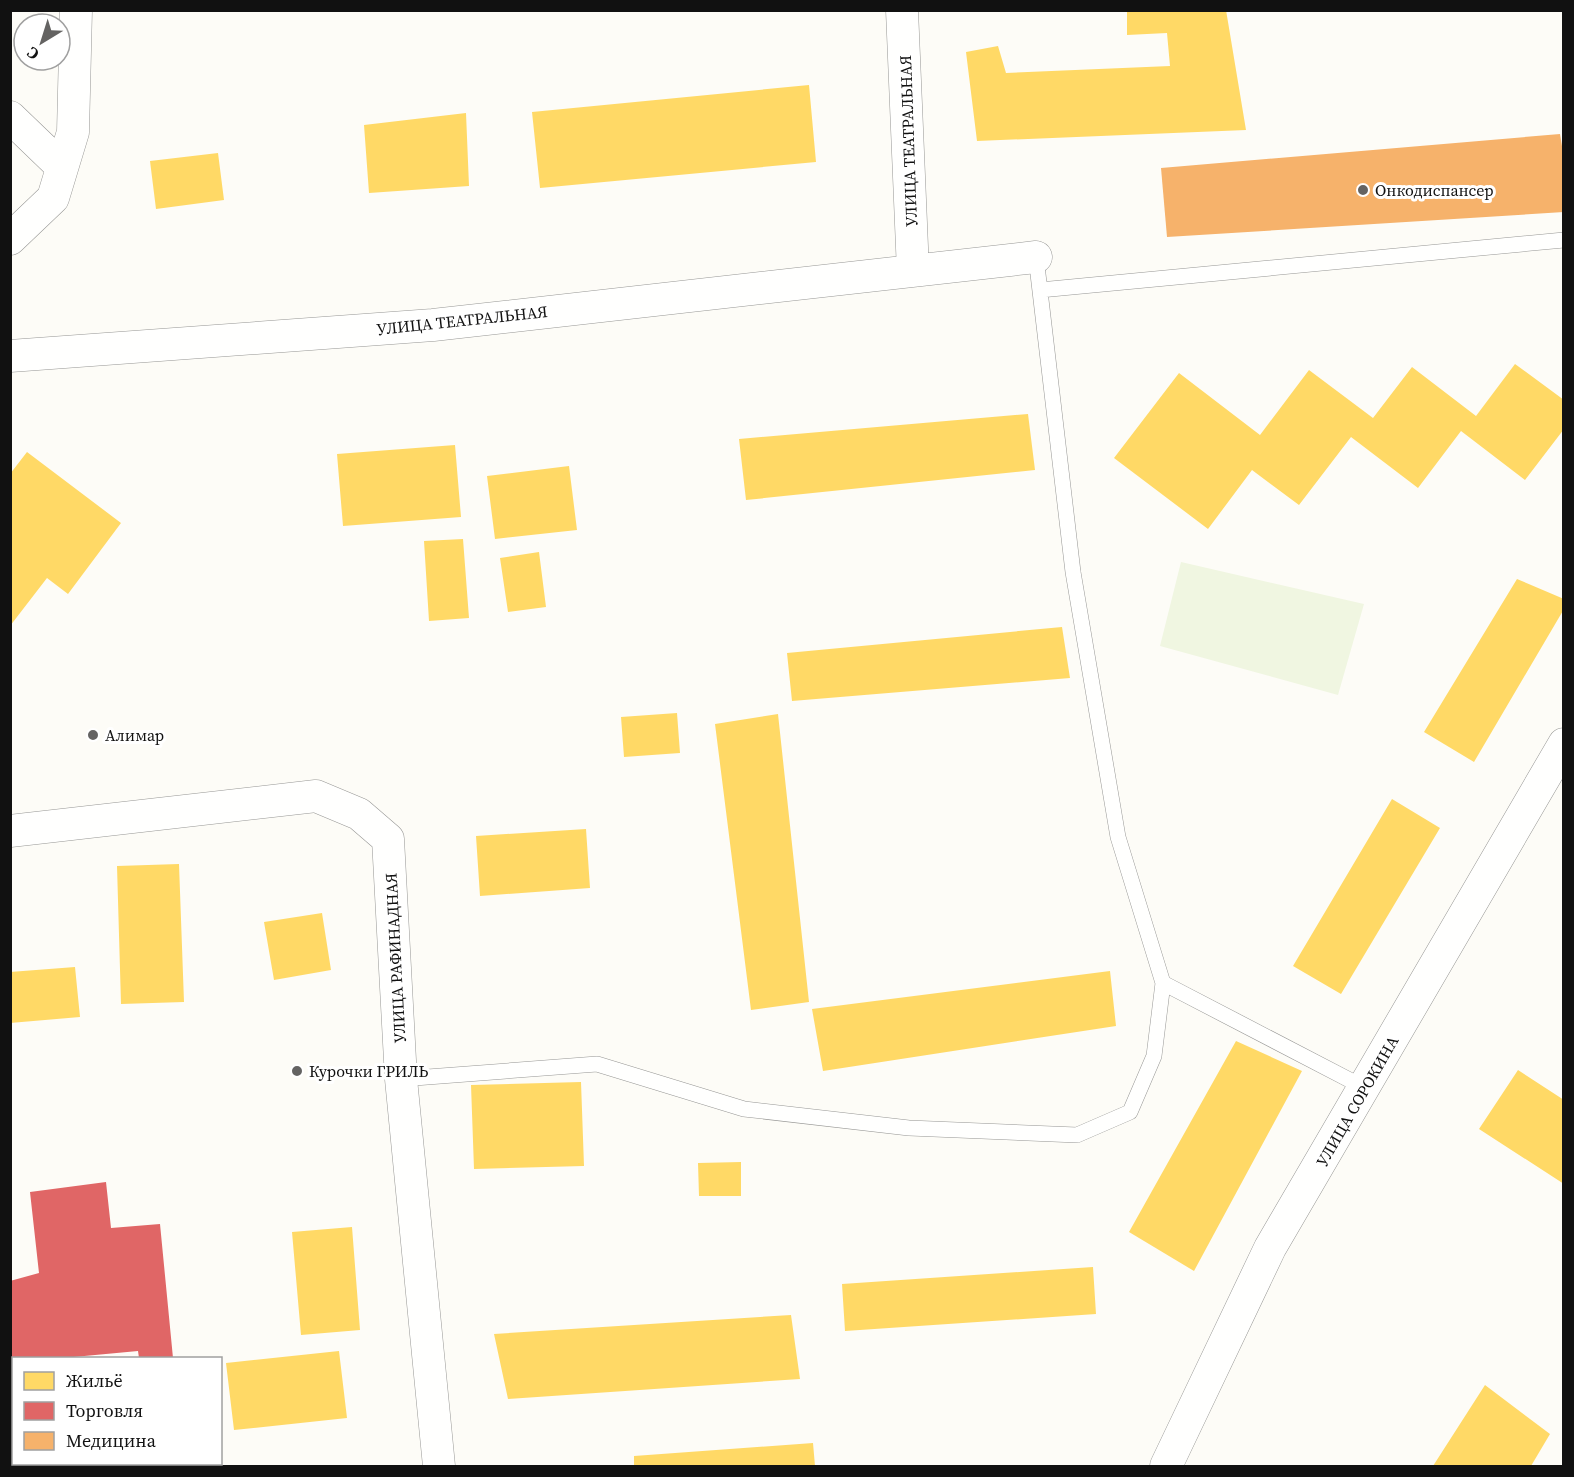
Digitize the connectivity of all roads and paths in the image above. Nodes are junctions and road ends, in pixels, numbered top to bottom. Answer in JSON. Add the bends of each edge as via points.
{"nodes":[{"id":1,"x":76,"y":10,"type":"edge"},
{"id":2,"x":903,"y":10,"type":"edge"},
{"id":3,"x":10,"y":117,"type":"edge"},
{"id":4,"x":62,"y":167,"type":"junction"},
{"id":5,"x":10,"y":239,"type":"edge"},
{"id":6,"x":1563,"y":240,"type":"edge"},
{"id":7,"x":1036,"y":258,"type":"joint"},
{"id":8,"x":913,"y":271,"type":"junction"},
{"id":9,"x":1040,"y":290,"type":"junction"},
{"id":10,"x":10,"y":356,"type":"edge"},
{"id":11,"x":1563,"y":744,"type":"edge"},
{"id":12,"x":10,"y":831,"type":"edge"},
{"id":13,"x":1162,"y":983,"type":"junction"},
{"id":14,"x":401,"y":1079,"type":"junction"},
{"id":15,"x":1365,"y":1088,"type":"junction"},
{"id":16,"x":439,"y":1467,"type":"edge"},
{"id":17,"x":1166,"y":1467,"type":"edge"}],
"edges":[{"from":1,"to":4,"type":"street","via":[[73,132]]},
{"from":2,"to":8,"type":"street","name":"УЛИЦА ТЕАТРАЛЬНАЯ"},
{"from":3,"to":4,"type":"street"},
{"from":4,"to":5,"type":"street","via":[[53,198]]},
{"from":6,"to":9,"type":"lane"},
{"from":7,"to":8,"type":"street","name":"УЛИЦА ТЕАТРАЛЬНАЯ"},
{"from":7,"to":9,"type":"lane"},
{"from":8,"to":10,"type":"street","name":"УЛИЦА ТЕАТРАЛЬНАЯ","via":[[433,325]]},
{"from":9,"to":13,"type":"lane","via":[[1073,572],[1118,837]]},
{"from":11,"to":15,"type":"street","name":"УЛИЦА СОРОКИНА"},
{"from":12,"to":14,"type":"street","name":"УЛИЦА РАФИНАДНАЯ","via":[[316,796],[359,814],[388,840]]},
{"from":13,"to":14,"type":"lane","via":[[1154,1056],[1130,1112],[1077,1135],[909,1128],[744,1109],[597,1064]]},
{"from":13,"to":15,"type":"lane"},
{"from":14,"to":16,"type":"street","name":"УЛИЦА РАФИНАДНАЯ"},
{"from":15,"to":17,"type":"street","name":"УЛИЦА СОРОКИНА","via":[[1270,1248]]}]}
